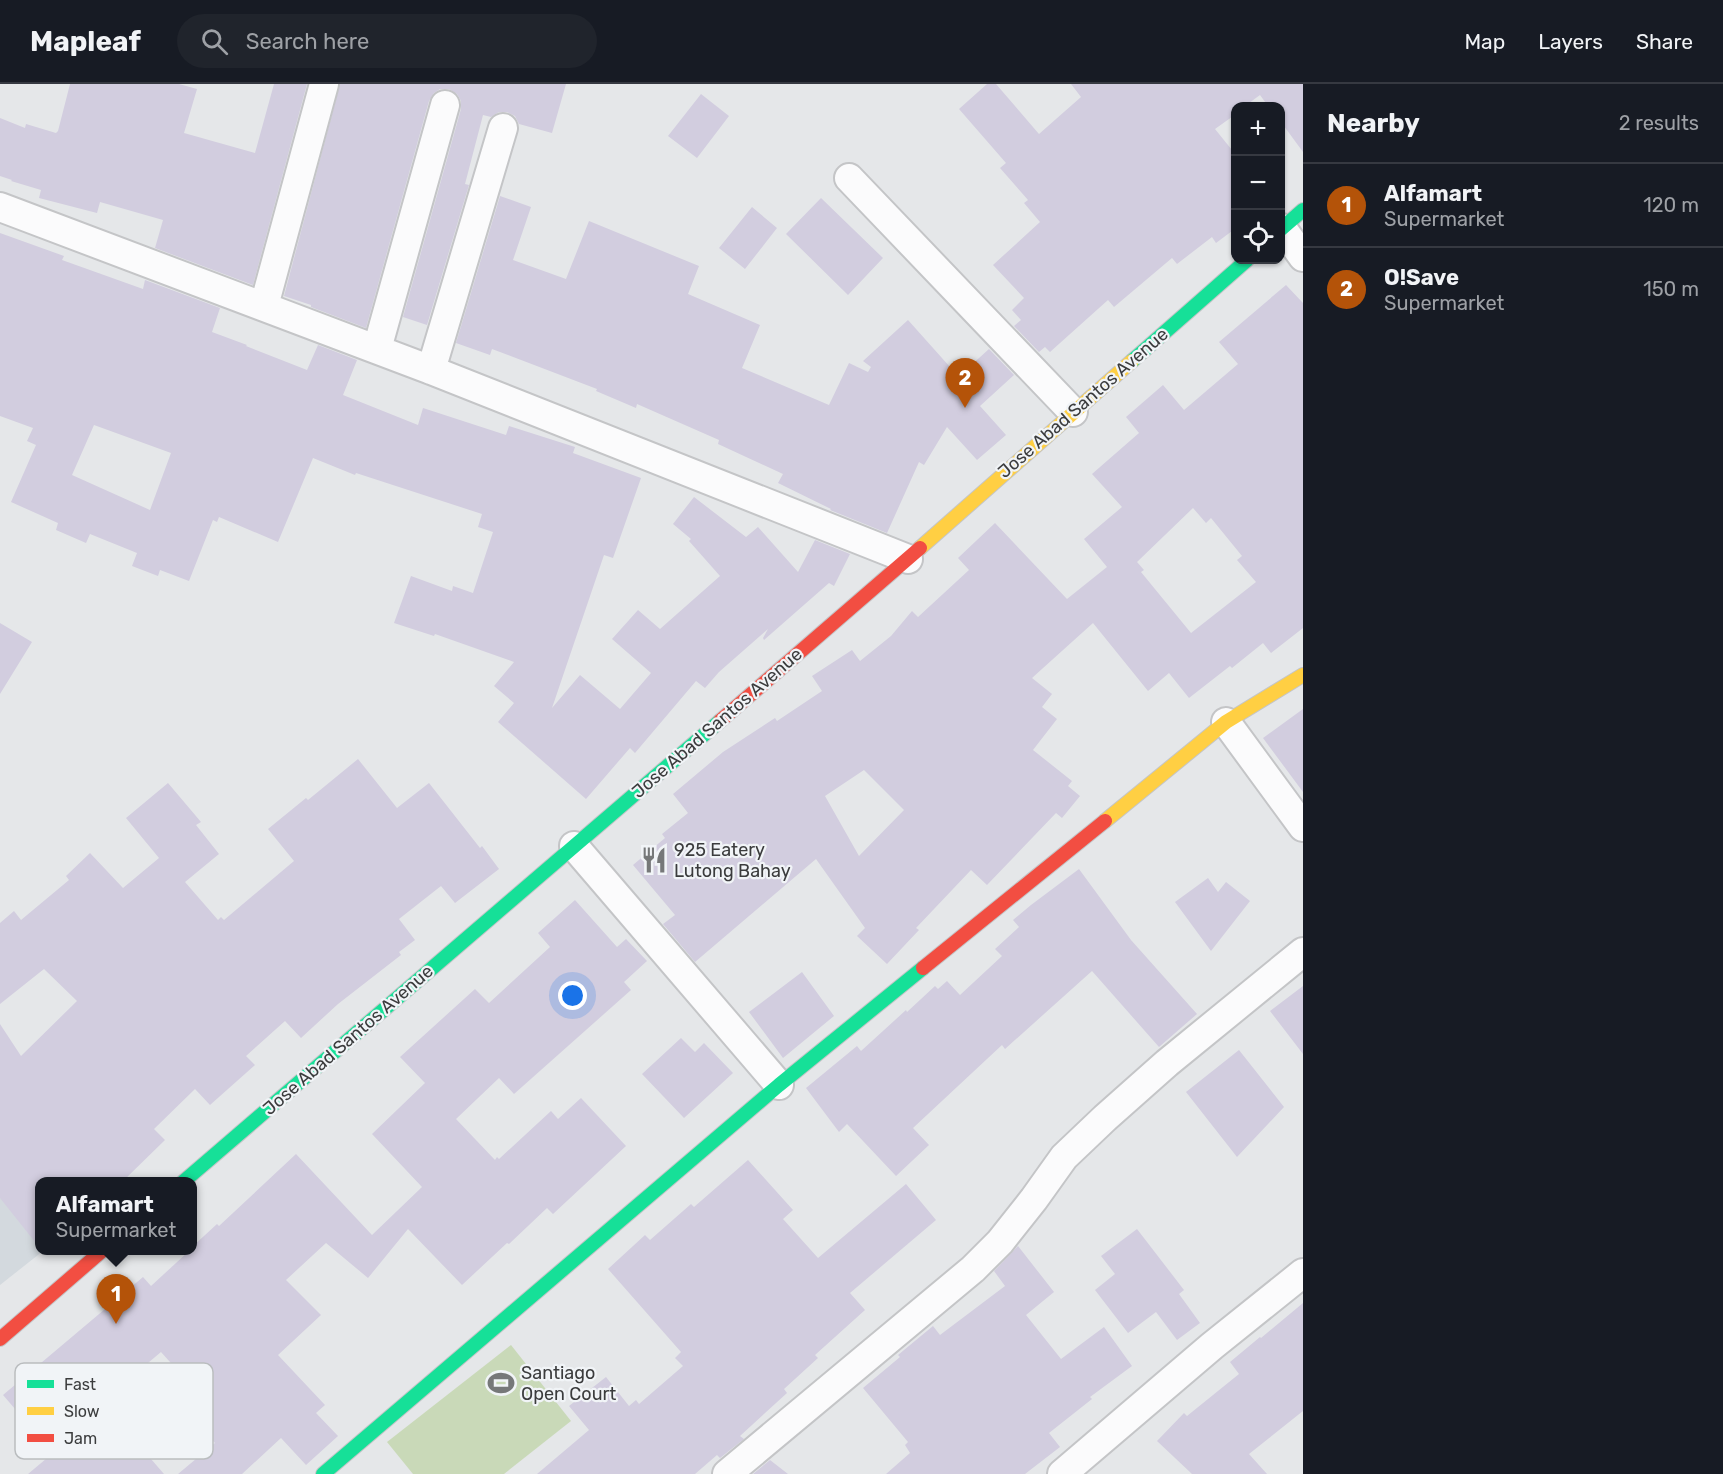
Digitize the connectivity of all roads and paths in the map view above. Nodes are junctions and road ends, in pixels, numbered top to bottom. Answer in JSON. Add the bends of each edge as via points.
{"nodes":[{"id":1,"x":324,"y":84,"type":"edge"},
{"id":2,"x":445,"y":105,"type":"dead end"},
{"id":3,"x":503,"y":128,"type":"dead end"},
{"id":4,"x":849,"y":178,"type":"dead end"},
{"id":5,"x":0,"y":207,"type":"edge"},
{"id":6,"x":1289,"y":223,"type":"edge"},
{"id":7,"x":1303,"y":257,"type":"edge"},
{"id":8,"x":1242,"y":264,"type":"edge"},
{"id":9,"x":264,"y":306,"type":"junction"},
{"id":10,"x":377,"y":349,"type":"junction"},
{"id":11,"x":432,"y":370,"type":"junction"},
{"id":12,"x":1073,"y":412,"type":"junction"},
{"id":13,"x":908,"y":559,"type":"junction"},
{"id":14,"x":1303,"y":675,"type":"edge"},
{"id":15,"x":1226,"y":722,"type":"junction"},
{"id":16,"x":1303,"y":827,"type":"edge"},
{"id":17,"x":574,"y":846,"type":"junction"},
{"id":18,"x":1303,"y":952,"type":"edge"},
{"id":19,"x":779,"y":1085,"type":"junction"},
{"id":20,"x":189,"y":1177,"type":"edge"},
{"id":21,"x":98,"y":1255,"type":"edge"},
{"id":22,"x":1303,"y":1273,"type":"edge"},
{"id":23,"x":0,"y":1339,"type":"edge"},
{"id":24,"x":323,"y":1474,"type":"edge"},
{"id":25,"x":727,"y":1474,"type":"edge"},
{"id":26,"x":1062,"y":1474,"type":"edge"}],
"edges":[{"from":1,"to":9,"type":"street"},
{"from":2,"to":10,"type":"street"},
{"from":3,"to":11,"type":"street"},
{"from":4,"to":12,"type":"street"},
{"from":5,"to":9,"type":"street"},
{"from":6,"to":7,"type":"street"},
{"from":8,"to":12,"type":"main road","name":"Jose Abad Santos Avenue"},
{"from":9,"to":10,"type":"street"},
{"from":10,"to":11,"type":"street"},
{"from":11,"to":13,"type":"street"},
{"from":12,"to":13,"type":"main road","name":"Jose Abad Santos Avenue"},
{"from":13,"to":17,"type":"main road","name":"Jose Abad Santos Avenue"},
{"from":14,"to":15,"type":"main road"},
{"from":15,"to":16,"type":"street"},
{"from":15,"to":19,"type":"main road"},
{"from":17,"to":19,"type":"street"},
{"from":17,"to":20,"type":"main road","name":"Jose Abad Santos Avenue"},
{"from":18,"to":25,"type":"street","via":[[1167,1063],[1064,1157],[1000,1242],[973,1269]]},
{"from":19,"to":24,"type":"main road"},
{"from":21,"to":23,"type":"main road"},
{"from":22,"to":26,"type":"street"}]}
